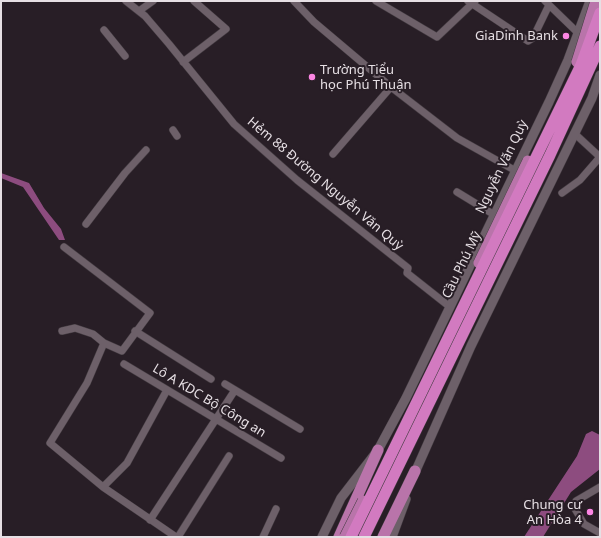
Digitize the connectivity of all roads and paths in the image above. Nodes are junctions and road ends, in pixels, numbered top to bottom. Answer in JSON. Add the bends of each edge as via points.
{"nodes":[{"id":1,"x":126,"y":1,"type":"edge"},
{"id":2,"x":152,"y":1,"type":"edge"},
{"id":3,"x":194,"y":1,"type":"edge"},
{"id":4,"x":294,"y":1,"type":"edge"},
{"id":5,"x":376,"y":1,"type":"edge"},
{"id":6,"x":590,"y":1,"type":"edge"},
{"id":7,"x":596,"y":1,"type":"edge"},
{"id":8,"x":472,"y":2,"type":"edge"},
{"id":9,"x":547,"y":3,"type":"edge"},
{"id":10,"x":139,"y":11,"type":"junction"},
{"id":11,"x":600,"y":13,"type":"edge"},
{"id":12,"x":104,"y":30,"type":"dead end"},
{"id":13,"x":577,"y":32,"type":"junction"},
{"id":14,"x":600,"y":46,"type":"edge"},
{"id":15,"x":600,"y":55,"type":"edge"},
{"id":16,"x":125,"y":56,"type":"dead end"},
{"id":17,"x":183,"y":62,"type":"junction"},
{"id":18,"x":600,"y":75,"type":"edge"},
{"id":19,"x":391,"y":87,"type":"junction"},
{"id":20,"x":574,"y":133,"type":"junction"},
{"id":21,"x":146,"y":150,"type":"dead end"},
{"id":22,"x":333,"y":154,"type":"dead end"},
{"id":23,"x":600,"y":157,"type":"edge"},
{"id":24,"x":516,"y":171,"type":"junction"},
{"id":25,"x":457,"y":192,"type":"dead end"},
{"id":26,"x":562,"y":193,"type":"dead end"},
{"id":27,"x":494,"y":214,"type":"junction"},
{"id":28,"x":86,"y":224,"type":"dead end"},
{"id":29,"x":64,"y":247,"type":"dead end"},
{"id":30,"x":450,"y":307,"type":"junction"},
{"id":31,"x":62,"y":331,"type":"dead end"},
{"id":32,"x":135,"y":331,"type":"junction"},
{"id":33,"x":104,"y":343,"type":"junction"},
{"id":34,"x":428,"y":352,"type":"junction"},
{"id":35,"x":124,"y":364,"type":"dead end"},
{"id":36,"x":462,"y":368,"type":"junction"},
{"id":37,"x":211,"y":380,"type":"dead end"},
{"id":38,"x":225,"y":384,"type":"dead end"},
{"id":39,"x":167,"y":390,"type":"junction"},
{"id":40,"x":235,"y":390,"type":"junction"},
{"id":41,"x":216,"y":419,"type":"junction"},
{"id":42,"x":300,"y":429,"type":"dead end"},
{"id":43,"x":378,"y":450,"type":"junction"},
{"id":44,"x":229,"y":456,"type":"dead end"},
{"id":45,"x":281,"y":458,"type":"dead end"},
{"id":46,"x":416,"y":472,"type":"junction"},
{"id":47,"x":103,"y":487,"type":"junction"},
{"id":48,"x":600,"y":487,"type":"edge"},
{"id":49,"x":276,"y":509,"type":"dead end"},
{"id":50,"x":150,"y":520,"type":"junction"},
{"id":51,"x":600,"y":534,"type":"edge"},
{"id":52,"x":177,"y":537,"type":"edge"},
{"id":53,"x":263,"y":537,"type":"edge"},
{"id":54,"x":322,"y":537,"type":"edge"},
{"id":55,"x":339,"y":537,"type":"edge"},
{"id":56,"x":345,"y":537,"type":"edge"},
{"id":57,"x":351,"y":537,"type":"edge"},
{"id":58,"x":364,"y":537,"type":"edge"},
{"id":59,"x":368,"y":537,"type":"edge"},
{"id":60,"x":383,"y":537,"type":"edge"},
{"id":61,"x":392,"y":537,"type":"edge"}],
"edges":[{"from":1,"to":10,"type":"street","name":"Hẻm 88 Đường Nguyễn Văn Quỳ"},
{"from":2,"to":10,"type":"street"},
{"from":3,"to":17,"type":"street","via":[[226,29]]},
{"from":4,"to":19,"type":"street","via":[[314,22]]},
{"from":5,"to":8,"type":"street","via":[[437,37]]},
{"from":6,"to":13,"type":"street","name":"Nguyễn Văn Quỳ"},
{"from":7,"to":56,"type":"main road","name":"Cầu Phú Mỹ","bridge":true,"via":[[578,60],[569,80]]},
{"from":8,"to":9,"type":"street","via":[[528,41],[533,38]]},
{"from":9,"to":13,"type":"street"},
{"from":10,"to":17,"type":"street","name":"Hẻm 88 Đường Nguyễn Văn Quỳ"},
{"from":11,"to":57,"type":"highway","name":"Cầu Phú Mỹ","bridge":true,"via":[[581,65]]},
{"from":12,"to":16,"type":"street"},
{"from":13,"to":24,"type":"street","name":"Nguyễn Văn Quỳ","via":[[568,60]]},
{"from":14,"to":58,"type":"highway","bridge":true,"via":[[550,155]]},
{"from":15,"to":59,"type":"main road","via":[[561,141]]},
{"from":17,"to":30,"type":"street","name":"Hẻm 88 Đường Nguyễn Văn Quỳ","via":[[234,124],[297,180],[408,268],[407,273]]},
{"from":18,"to":20,"type":"street","via":[[592,98]]},
{"from":19,"to":22,"type":"street"},
{"from":19,"to":24,"type":"street","via":[[457,138]]},
{"from":20,"to":23,"type":"street"},
{"from":20,"to":36,"type":"street"},
{"from":21,"to":28,"type":"street"},
{"from":23,"to":26,"type":"street","via":[[580,180]]},
{"from":24,"to":27,"type":"street","name":"Nguyễn Văn Quỳ"},
{"from":25,"to":27,"type":"street"},
{"from":27,"to":30,"type":"street","name":"Nguyễn Văn Quỳ"},
{"from":29,"to":32,"type":"street","via":[[150,313]]},
{"from":30,"to":34,"type":"street","name":"Nguyễn Văn Quỳ"},
{"from":31,"to":33,"type":"street","via":[[75,328],[93,334]]},
{"from":32,"to":33,"type":"street","via":[[122,351]]},
{"from":32,"to":37,"type":"street"},
{"from":33,"to":47,"type":"street","via":[[87,383],[50,443]]},
{"from":34,"to":36,"type":"street"},
{"from":34,"to":43,"type":"street","name":"Nguyễn Văn Quỳ"},
{"from":35,"to":39,"type":"street","name":"Lô A KDC Bộ Công an"},
{"from":36,"to":46,"type":"street"},
{"from":38,"to":40,"type":"street"},
{"from":39,"to":41,"type":"street","name":"Lô A KDC Bộ Công an"},
{"from":39,"to":47,"type":"street","via":[[127,462]]},
{"from":40,"to":41,"type":"street"},
{"from":40,"to":42,"type":"street"},
{"from":41,"to":45,"type":"street","name":"Lô A KDC Bộ Công an"},
{"from":41,"to":50,"type":"street"},
{"from":43,"to":54,"type":"street","name":"Nguyễn Văn Quỳ","via":[[341,498]]},
{"from":43,"to":55,"type":"main road","name":"Nguyễn Văn Quỳ"},
{"from":44,"to":52,"type":"street"},
{"from":46,"to":60,"type":"main road"},
{"from":46,"to":61,"type":"street"},
{"from":47,"to":50,"type":"street"},
{"from":48,"to":51,"type":"street","via":[[576,501],[575,509],[584,524]]},
{"from":49,"to":53,"type":"street"},
{"from":50,"to":52,"type":"street"}]}
